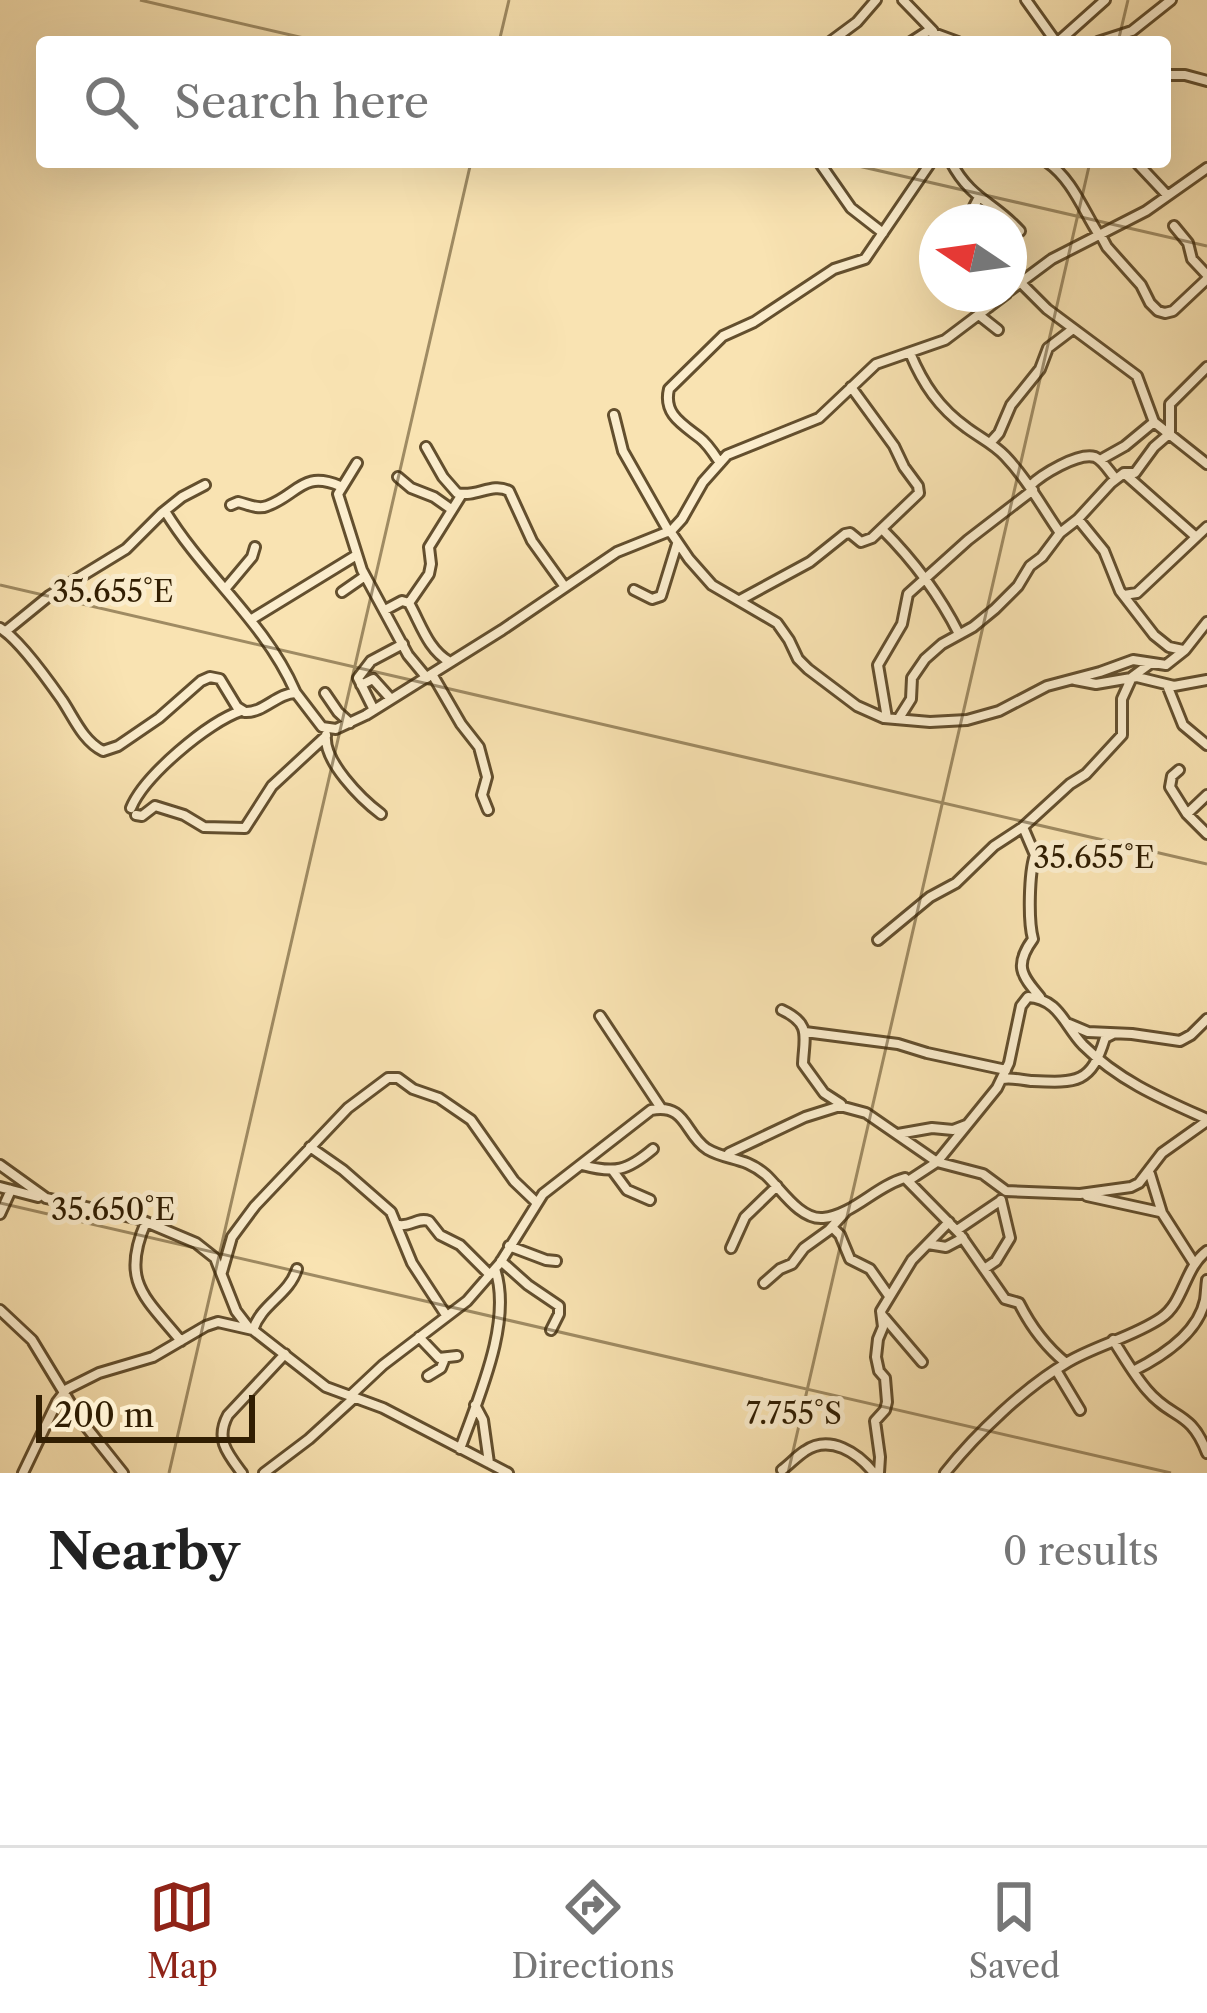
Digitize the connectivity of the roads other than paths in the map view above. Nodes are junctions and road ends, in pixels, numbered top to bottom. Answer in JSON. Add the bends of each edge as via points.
{"nodes":[{"id":1,"x":876,"y":0,"type":"edge"},
{"id":2,"x":903,"y":0,"type":"edge"},
{"id":3,"x":1026,"y":0,"type":"edge"},
{"id":4,"x":1105,"y":0,"type":"edge"},
{"id":5,"x":1170,"y":0,"type":"edge"},
{"id":6,"x":934,"y":32,"type":"junction"},
{"id":7,"x":838,"y":36,"type":"edge"},
{"id":8,"x":918,"y":36,"type":"edge"},
{"id":9,"x":944,"y":36,"type":"edge"},
{"id":10,"x":1053,"y":36,"type":"edge"},
{"id":11,"x":1064,"y":36,"type":"edge"},
{"id":12,"x":1118,"y":36,"type":"edge"},
{"id":13,"x":1171,"y":75,"type":"edge"},
{"id":14,"x":1207,"y":81,"type":"edge"},
{"id":15,"x":823,"y":168,"type":"edge"},
{"id":16,"x":927,"y":168,"type":"edge"},
{"id":17,"x":954,"y":168,"type":"edge"},
{"id":18,"x":1055,"y":168,"type":"edge"},
{"id":19,"x":1142,"y":168,"type":"edge"},
{"id":20,"x":1207,"y":168,"type":"edge"},
{"id":21,"x":1167,"y":195,"type":"junction"},
{"id":22,"x":979,"y":197,"type":"junction"},
{"id":23,"x":975,"y":204,"type":"edge"},
{"id":24,"x":989,"y":204,"type":"edge"},
{"id":25,"x":1174,"y":226,"type":"dead end"},
{"id":26,"x":883,"y":232,"type":"junction"},
{"id":27,"x":1100,"y":234,"type":"junction"},
{"id":28,"x":1207,"y":277,"type":"edge"},
{"id":29,"x":1027,"y":278,"type":"edge"},
{"id":30,"x":1027,"y":289,"type":"edge"},
{"id":31,"x":983,"y":312,"type":"edge"},
{"id":32,"x":979,"y":315,"type":"junction"},
{"id":33,"x":1073,"y":329,"type":"junction"},
{"id":34,"x":998,"y":330,"type":"dead end"},
{"id":35,"x":910,"y":352,"type":"junction"},
{"id":36,"x":1207,"y":367,"type":"edge"},
{"id":37,"x":851,"y":388,"type":"junction"},
{"id":38,"x":614,"y":415,"type":"dead end"},
{"id":39,"x":1154,"y":422,"type":"junction"},
{"id":40,"x":1169,"y":434,"type":"junction"},
{"id":41,"x":990,"y":443,"type":"junction"},
{"id":42,"x":427,"y":447,"type":"dead end"},
{"id":43,"x":1100,"y":460,"type":"junction"},
{"id":44,"x":357,"y":463,"type":"dead end"},
{"id":45,"x":720,"y":463,"type":"junction"},
{"id":46,"x":1207,"y":464,"type":"edge"},
{"id":47,"x":1120,"y":476,"type":"junction"},
{"id":48,"x":398,"y":477,"type":"dead end"},
{"id":49,"x":205,"y":485,"type":"dead end"},
{"id":50,"x":340,"y":486,"type":"junction"},
{"id":51,"x":1032,"y":488,"type":"junction"},
{"id":52,"x":462,"y":494,"type":"junction"},
{"id":53,"x":231,"y":505,"type":"dead end"},
{"id":54,"x":451,"y":509,"type":"junction"},
{"id":55,"x":165,"y":511,"type":"junction"},
{"id":56,"x":1078,"y":519,"type":"junction"},
{"id":57,"x":1207,"y":527,"type":"edge"},
{"id":58,"x":882,"y":530,"type":"junction"},
{"id":59,"x":669,"y":531,"type":"junction"},
{"id":60,"x":1060,"y":533,"type":"junction"},
{"id":61,"x":1195,"y":536,"type":"junction"},
{"id":62,"x":678,"y":542,"type":"junction"},
{"id":63,"x":255,"y":547,"type":"dead end"},
{"id":64,"x":355,"y":556,"type":"junction"},
{"id":65,"x":365,"y":576,"type":"junction"},
{"id":66,"x":923,"y":580,"type":"junction"},
{"id":67,"x":566,"y":587,"type":"junction"},
{"id":68,"x":226,"y":588,"type":"junction"},
{"id":69,"x":634,"y":590,"type":"dead end"},
{"id":70,"x":342,"y":592,"type":"dead end"},
{"id":71,"x":1124,"y":595,"type":"junction"},
{"id":72,"x":740,"y":600,"type":"junction"},
{"id":73,"x":409,"y":603,"type":"junction"},
{"id":74,"x":385,"y":610,"type":"junction"},
{"id":75,"x":252,"y":619,"type":"junction"},
{"id":76,"x":1207,"y":622,"type":"edge"},
{"id":77,"x":2,"y":630,"type":"edge"},
{"id":78,"x":959,"y":635,"type":"junction"},
{"id":79,"x":403,"y":644,"type":"junction"},
{"id":80,"x":1185,"y":650,"type":"junction"},
{"id":81,"x":452,"y":662,"type":"junction"},
{"id":82,"x":1151,"y":662,"type":"junction"},
{"id":83,"x":430,"y":676,"type":"junction"},
{"id":84,"x":1132,"y":677,"type":"junction"},
{"id":85,"x":1074,"y":679,"type":"junction"},
{"id":86,"x":1207,"y":680,"type":"edge"},
{"id":87,"x":1167,"y":685,"type":"junction"},
{"id":88,"x":361,"y":686,"type":"junction"},
{"id":89,"x":296,"y":693,"type":"junction"},
{"id":90,"x":325,"y":693,"type":"dead end"},
{"id":91,"x":391,"y":699,"type":"junction"},
{"id":92,"x":374,"y":710,"type":"junction"},
{"id":93,"x":241,"y":711,"type":"junction"},
{"id":94,"x":893,"y":719,"type":"junction"},
{"id":95,"x":350,"y":723,"type":"junction"},
{"id":96,"x":327,"y":733,"type":"junction"},
{"id":97,"x":1207,"y":745,"type":"edge"},
{"id":98,"x":1179,"y":770,"type":"dead end"},
{"id":99,"x":1207,"y":795,"type":"edge"},
{"id":100,"x":488,"y":810,"type":"dead end"},
{"id":101,"x":382,"y":814,"type":"dead end"},
{"id":102,"x":1187,"y":814,"type":"junction"},
{"id":103,"x":1023,"y":827,"type":"junction"},
{"id":104,"x":1207,"y":834,"type":"edge"},
{"id":105,"x":878,"y":940,"type":"dead end"},
{"id":106,"x":1042,"y":1000,"type":"junction"},
{"id":107,"x":782,"y":1010,"type":"dead end"},
{"id":108,"x":600,"y":1016,"type":"dead end"},
{"id":109,"x":1207,"y":1019,"type":"edge"},
{"id":110,"x":1067,"y":1023,"type":"junction"},
{"id":111,"x":806,"y":1032,"type":"junction"},
{"id":112,"x":1114,"y":1034,"type":"junction"},
{"id":113,"x":1099,"y":1059,"type":"junction"},
{"id":114,"x":1004,"y":1075,"type":"junction"},
{"id":115,"x":661,"y":1108,"type":"junction"},
{"id":116,"x":848,"y":1108,"type":"junction"},
{"id":117,"x":1207,"y":1120,"type":"edge"},
{"id":118,"x":968,"y":1124,"type":"junction"},
{"id":119,"x":897,"y":1135,"type":"junction"},
{"id":120,"x":310,"y":1148,"type":"junction"},
{"id":121,"x":653,"y":1149,"type":"dead end"},
{"id":122,"x":755,"y":1150,"type":"junction"},
{"id":123,"x":724,"y":1154,"type":"junction"},
{"id":124,"x":937,"y":1162,"type":"junction"},
{"id":125,"x":580,"y":1165,"type":"junction"},
{"id":126,"x":0,"y":1166,"type":"edge"},
{"id":127,"x":758,"y":1169,"type":"junction"},
{"id":128,"x":613,"y":1171,"type":"junction"},
{"id":129,"x":1149,"y":1171,"type":"junction"},
{"id":130,"x":908,"y":1181,"type":"junction"},
{"id":131,"x":777,"y":1186,"type":"junction"},
{"id":132,"x":5,"y":1189,"type":"edge"},
{"id":133,"x":1013,"y":1193,"type":"junction"},
{"id":134,"x":1080,"y":1194,"type":"junction"},
{"id":135,"x":46,"y":1198,"type":"junction"},
{"id":136,"x":650,"y":1200,"type":"dead end"},
{"id":137,"x":1001,"y":1200,"type":"junction"},
{"id":138,"x":537,"y":1203,"type":"junction"},
{"id":139,"x":847,"y":1210,"type":"junction"},
{"id":140,"x":1162,"y":1213,"type":"junction"},
{"id":141,"x":0,"y":1214,"type":"edge"},
{"id":142,"x":146,"y":1221,"type":"junction"},
{"id":143,"x":949,"y":1222,"type":"junction"},
{"id":144,"x":398,"y":1225,"type":"junction"},
{"id":145,"x":832,"y":1226,"type":"junction"},
{"id":146,"x":960,"y":1234,"type":"junction"},
{"id":147,"x":928,"y":1244,"type":"junction"},
{"id":148,"x":509,"y":1246,"type":"junction"},
{"id":149,"x":731,"y":1248,"type":"dead end"},
{"id":150,"x":1207,"y":1251,"type":"edge"},
{"id":151,"x":556,"y":1261,"type":"dead end"},
{"id":152,"x":1194,"y":1263,"type":"junction"},
{"id":153,"x":495,"y":1268,"type":"junction"},
{"id":154,"x":297,"y":1269,"type":"dead end"},
{"id":155,"x":984,"y":1269,"type":"junction"},
{"id":156,"x":222,"y":1272,"type":"junction"},
{"id":157,"x":1207,"y":1280,"type":"edge"},
{"id":158,"x":764,"y":1283,"type":"dead end"},
{"id":159,"x":889,"y":1296,"type":"junction"},
{"id":160,"x":0,"y":1310,"type":"edge"},
{"id":161,"x":881,"y":1314,"type":"junction"},
{"id":162,"x":446,"y":1315,"type":"junction"},
{"id":163,"x":252,"y":1330,"type":"junction"},
{"id":164,"x":551,"y":1330,"type":"dead end"},
{"id":165,"x":419,"y":1337,"type":"junction"},
{"id":166,"x":1113,"y":1340,"type":"junction"},
{"id":167,"x":181,"y":1341,"type":"junction"},
{"id":168,"x":285,"y":1354,"type":"junction"},
{"id":169,"x":457,"y":1356,"type":"dead end"},
{"id":170,"x":445,"y":1358,"type":"junction"},
{"id":171,"x":922,"y":1362,"type":"dead end"},
{"id":172,"x":1066,"y":1363,"type":"junction"},
{"id":173,"x":1056,"y":1370,"type":"junction"},
{"id":174,"x":1133,"y":1371,"type":"junction"},
{"id":175,"x":428,"y":1376,"type":"dead end"},
{"id":176,"x":63,"y":1394,"type":"junction"},
{"id":177,"x":352,"y":1397,"type":"junction"},
{"id":178,"x":475,"y":1405,"type":"junction"},
{"id":179,"x":1080,"y":1410,"type":"dead end"},
{"id":180,"x":1206,"y":1448,"type":"edge"},
{"id":181,"x":460,"y":1449,"type":"junction"},
{"id":182,"x":490,"y":1465,"type":"junction"},
{"id":183,"x":782,"y":1470,"type":"dead end"},
{"id":184,"x":270,"y":1471,"type":"edge"},
{"id":185,"x":23,"y":1473,"type":"edge"},
{"id":186,"x":123,"y":1473,"type":"edge"},
{"id":187,"x":242,"y":1473,"type":"edge"},
{"id":188,"x":508,"y":1473,"type":"edge"},
{"id":189,"x":876,"y":1473,"type":"edge"},
{"id":190,"x":945,"y":1473,"type":"edge"}],
"edges":[{"from":1,"to":7,"type":"street"},
{"from":2,"to":6,"type":"street"},
{"from":3,"to":10,"type":"street"},
{"from":4,"to":11,"type":"street"},
{"from":5,"to":12,"type":"street"},
{"from":6,"to":8,"type":"street"},
{"from":6,"to":9,"type":"street"},
{"from":13,"to":14,"type":"street"},
{"from":15,"to":26,"type":"street","via":[[848,205]]},
{"from":16,"to":26,"type":"street"},
{"from":17,"to":22,"type":"street"},
{"from":18,"to":27,"type":"street"},
{"from":19,"to":21,"type":"street"},
{"from":20,"to":21,"type":"street"},
{"from":21,"to":27,"type":"street"},
{"from":22,"to":23,"type":"street"},
{"from":22,"to":24,"type":"street"},
{"from":25,"to":28,"type":"street"},
{"from":26,"to":45,"type":"street","via":[[860,262],[834,269],[723,336],[667,392],[678,422]]},
{"from":27,"to":28,"type":"street","via":[[1165,314]]},
{"from":27,"to":29,"type":"street"},
{"from":30,"to":33,"type":"street"},
{"from":31,"to":32,"type":"street"},
{"from":32,"to":34,"type":"street"},
{"from":32,"to":35,"type":"street"},
{"from":33,"to":39,"type":"street","via":[[1137,376]]},
{"from":33,"to":41,"type":"street","via":[[1047,350]]},
{"from":35,"to":37,"type":"street","via":[[876,364]]},
{"from":35,"to":41,"type":"street","via":[[937,401]]},
{"from":36,"to":40,"type":"street","via":[[1170,404]]},
{"from":37,"to":45,"type":"street","via":[[819,418]]},
{"from":37,"to":58,"type":"street","via":[[920,489]]},
{"from":38,"to":59,"type":"street","via":[[623,451]]},
{"from":39,"to":40,"type":"street"},
{"from":39,"to":43,"type":"street"},
{"from":40,"to":46,"type":"street"},
{"from":40,"to":47,"type":"street","via":[[1135,473]]},
{"from":41,"to":51,"type":"street"},
{"from":42,"to":52,"type":"street"},
{"from":43,"to":47,"type":"street"},
{"from":43,"to":51,"type":"street","via":[[1056,468]]},
{"from":44,"to":50,"type":"street"},
{"from":45,"to":59,"type":"street"},
{"from":47,"to":56,"type":"street"},
{"from":47,"to":61,"type":"street"},
{"from":48,"to":54,"type":"street"},
{"from":49,"to":55,"type":"street"},
{"from":50,"to":53,"type":"street","via":[[310,480],[267,506]]},
{"from":50,"to":64,"type":"street"},
{"from":51,"to":60,"type":"street"},
{"from":51,"to":66,"type":"street"},
{"from":52,"to":54,"type":"street"},
{"from":52,"to":67,"type":"street","via":[[509,491]]},
{"from":54,"to":73,"type":"street","via":[[429,547],[429,574]]},
{"from":55,"to":68,"type":"street"},
{"from":55,"to":77,"type":"street","via":[[126,549]]},
{"from":56,"to":60,"type":"street"},
{"from":56,"to":71,"type":"street","via":[[1104,550]]},
{"from":57,"to":61,"type":"street"},
{"from":58,"to":66,"type":"street"},
{"from":58,"to":72,"type":"street","via":[[862,542],[845,533]]},
{"from":59,"to":62,"type":"street"},
{"from":59,"to":67,"type":"street","via":[[625,547]]},
{"from":60,"to":78,"type":"street","via":[[1005,601]]},
{"from":61,"to":71,"type":"street","via":[[1137,593]]},
{"from":62,"to":69,"type":"street","via":[[661,596]]},
{"from":62,"to":72,"type":"street","via":[[712,584]]},
{"from":63,"to":68,"type":"street"},
{"from":64,"to":65,"type":"street"},
{"from":64,"to":75,"type":"street"},
{"from":65,"to":70,"type":"street"},
{"from":65,"to":74,"type":"street"},
{"from":66,"to":78,"type":"street"},
{"from":66,"to":94,"type":"street","via":[[908,594],[878,665]]},
{"from":67,"to":81,"type":"street"},
{"from":68,"to":75,"type":"street"},
{"from":71,"to":80,"type":"street","via":[[1156,638]]},
{"from":72,"to":94,"type":"street","via":[[777,623],[808,669],[857,706]]},
{"from":73,"to":74,"type":"street"},
{"from":73,"to":81,"type":"street","via":[[431,644]]},
{"from":74,"to":79,"type":"street"},
{"from":75,"to":89,"type":"street"},
{"from":76,"to":80,"type":"street"},
{"from":77,"to":93,"type":"street","via":[[104,751],[210,677],[220,679]]},
{"from":78,"to":94,"type":"street","via":[[923,661],[910,681],[909,704]]},
{"from":79,"to":83,"type":"street"},
{"from":79,"to":88,"type":"street","via":[[365,666]]},
{"from":80,"to":82,"type":"street","via":[[1168,664]]},
{"from":81,"to":83,"type":"street"},
{"from":82,"to":84,"type":"street"},
{"from":82,"to":85,"type":"street"},
{"from":83,"to":91,"type":"street"},
{"from":83,"to":100,"type":"street","via":[[479,747]]},
{"from":84,"to":85,"type":"street"},
{"from":84,"to":87,"type":"street"},
{"from":84,"to":103,"type":"street","via":[[1122,699],[1122,735]]},
{"from":85,"to":94,"type":"street","via":[[968,720]]},
{"from":86,"to":87,"type":"street"},
{"from":87,"to":97,"type":"street","via":[[1183,725]]},
{"from":88,"to":91,"type":"street","via":[[373,679]]},
{"from":88,"to":92,"type":"street"},
{"from":89,"to":93,"type":"street"},
{"from":89,"to":96,"type":"street"},
{"from":90,"to":95,"type":"street"},
{"from":91,"to":92,"type":"street"},
{"from":92,"to":95,"type":"street"},
{"from":93,"to":96,"type":"street","via":[[196,736],[144,787],[134,812],[142,816],[154,806],[210,829],[245,828],[272,785]]},
{"from":95,"to":96,"type":"street"},
{"from":96,"to":101,"type":"street","via":[[326,749],[346,779]]},
{"from":98,"to":102,"type":"street","via":[[1170,788]]},
{"from":99,"to":102,"type":"street"},
{"from":102,"to":104,"type":"street"},
{"from":103,"to":105,"type":"street"},
{"from":103,"to":106,"type":"street","via":[[1035,855],[1033,939],[1020,966]]},
{"from":106,"to":110,"type":"street"},
{"from":106,"to":114,"type":"street","via":[[1021,1006]]},
{"from":107,"to":111,"type":"street"},
{"from":108,"to":115,"type":"street"},
{"from":109,"to":112,"type":"street","via":[[1180,1040]]},
{"from":110,"to":112,"type":"street"},
{"from":110,"to":113,"type":"street"},
{"from":111,"to":114,"type":"street","via":[[898,1043]]},
{"from":111,"to":116,"type":"street","via":[[803,1064],[824,1094]]},
{"from":112,"to":113,"type":"street"},
{"from":113,"to":114,"type":"street","via":[[1078,1079]]},
{"from":113,"to":117,"type":"street"},
{"from":114,"to":118,"type":"street"},
{"from":115,"to":123,"type":"street","via":[[675,1112],[708,1150]]},
{"from":115,"to":125,"type":"street"},
{"from":116,"to":119,"type":"street"},
{"from":116,"to":122,"type":"street","via":[[819,1111]]},
{"from":117,"to":129,"type":"street"},
{"from":118,"to":119,"type":"street"},
{"from":118,"to":124,"type":"street"},
{"from":119,"to":124,"type":"street"},
{"from":120,"to":138,"type":"street","via":[[393,1077],[471,1120]]},
{"from":120,"to":144,"type":"street","via":[[381,1201]]},
{"from":120,"to":156,"type":"street","via":[[243,1220]]},
{"from":121,"to":128,"type":"street"},
{"from":122,"to":123,"type":"street"},
{"from":122,"to":127,"type":"street"},
{"from":123,"to":127,"type":"street"},
{"from":124,"to":130,"type":"street"},
{"from":124,"to":133,"type":"street","via":[[983,1174]]},
{"from":125,"to":128,"type":"street"},
{"from":125,"to":138,"type":"street"},
{"from":126,"to":135,"type":"street"},
{"from":127,"to":131,"type":"street"},
{"from":128,"to":136,"type":"street","via":[[627,1190]]},
{"from":129,"to":134,"type":"street","via":[[1131,1187]]},
{"from":129,"to":140,"type":"street"},
{"from":130,"to":139,"type":"street"},
{"from":130,"to":143,"type":"street"},
{"from":131,"to":139,"type":"street","via":[[809,1216]]},
{"from":131,"to":149,"type":"street","via":[[745,1217]]},
{"from":132,"to":135,"type":"street"},
{"from":132,"to":141,"type":"street"},
{"from":133,"to":134,"type":"street"},
{"from":133,"to":137,"type":"street"},
{"from":134,"to":140,"type":"street"},
{"from":135,"to":142,"type":"street"},
{"from":137,"to":146,"type":"street"},
{"from":137,"to":155,"type":"street","via":[[1011,1236]]},
{"from":138,"to":148,"type":"street"},
{"from":139,"to":145,"type":"street"},
{"from":140,"to":152,"type":"street"},
{"from":142,"to":156,"type":"street","via":[[210,1252]]},
{"from":142,"to":167,"type":"street","via":[[138,1285]]},
{"from":143,"to":146,"type":"street"},
{"from":143,"to":147,"type":"street"},
{"from":144,"to":153,"type":"street","via":[[429,1221]]},
{"from":144,"to":162,"type":"street"},
{"from":145,"to":158,"type":"street"},
{"from":145,"to":159,"type":"street","via":[[850,1259],[870,1269]]},
{"from":146,"to":147,"type":"street","via":[[946,1247]]},
{"from":146,"to":155,"type":"street"},
{"from":147,"to":159,"type":"street"},
{"from":148,"to":151,"type":"street"},
{"from":148,"to":153,"type":"street"},
{"from":150,"to":152,"type":"street"},
{"from":152,"to":166,"type":"street","via":[[1164,1316]]},
{"from":153,"to":162,"type":"street"},
{"from":153,"to":164,"type":"street","via":[[559,1306]]},
{"from":153,"to":178,"type":"street","via":[[498,1329]]},
{"from":154,"to":163,"type":"street"},
{"from":155,"to":172,"type":"street"},
{"from":156,"to":163,"type":"street"},
{"from":157,"to":174,"type":"street","via":[[1190,1329]]},
{"from":159,"to":161,"type":"street"},
{"from":160,"to":176,"type":"street","via":[[32,1340]]},
{"from":161,"to":171,"type":"street"},
{"from":161,"to":189,"type":"street","via":[[876,1357],[887,1402],[874,1426]]},
{"from":162,"to":165,"type":"street"},
{"from":163,"to":167,"type":"street","via":[[218,1322]]},
{"from":163,"to":168,"type":"street"},
{"from":165,"to":170,"type":"street"},
{"from":165,"to":177,"type":"street"},
{"from":166,"to":172,"type":"street"},
{"from":166,"to":174,"type":"street"},
{"from":167,"to":176,"type":"street"},
{"from":168,"to":177,"type":"street"},
{"from":168,"to":187,"type":"street","via":[[225,1420],[221,1442]]},
{"from":169,"to":170,"type":"street"},
{"from":170,"to":175,"type":"street"},
{"from":172,"to":173,"type":"street"},
{"from":173,"to":179,"type":"street"},
{"from":173,"to":190,"type":"street"},
{"from":174,"to":180,"type":"street","via":[[1166,1408],[1188,1419]]},
{"from":176,"to":185,"type":"street"},
{"from":176,"to":186,"type":"street"},
{"from":177,"to":181,"type":"street"},
{"from":177,"to":184,"type":"street"},
{"from":178,"to":181,"type":"street"},
{"from":178,"to":182,"type":"street"},
{"from":181,"to":182,"type":"street"},
{"from":182,"to":188,"type":"street"},
{"from":183,"to":189,"type":"street","via":[[807,1449],[832,1446],[855,1453]]}]}
